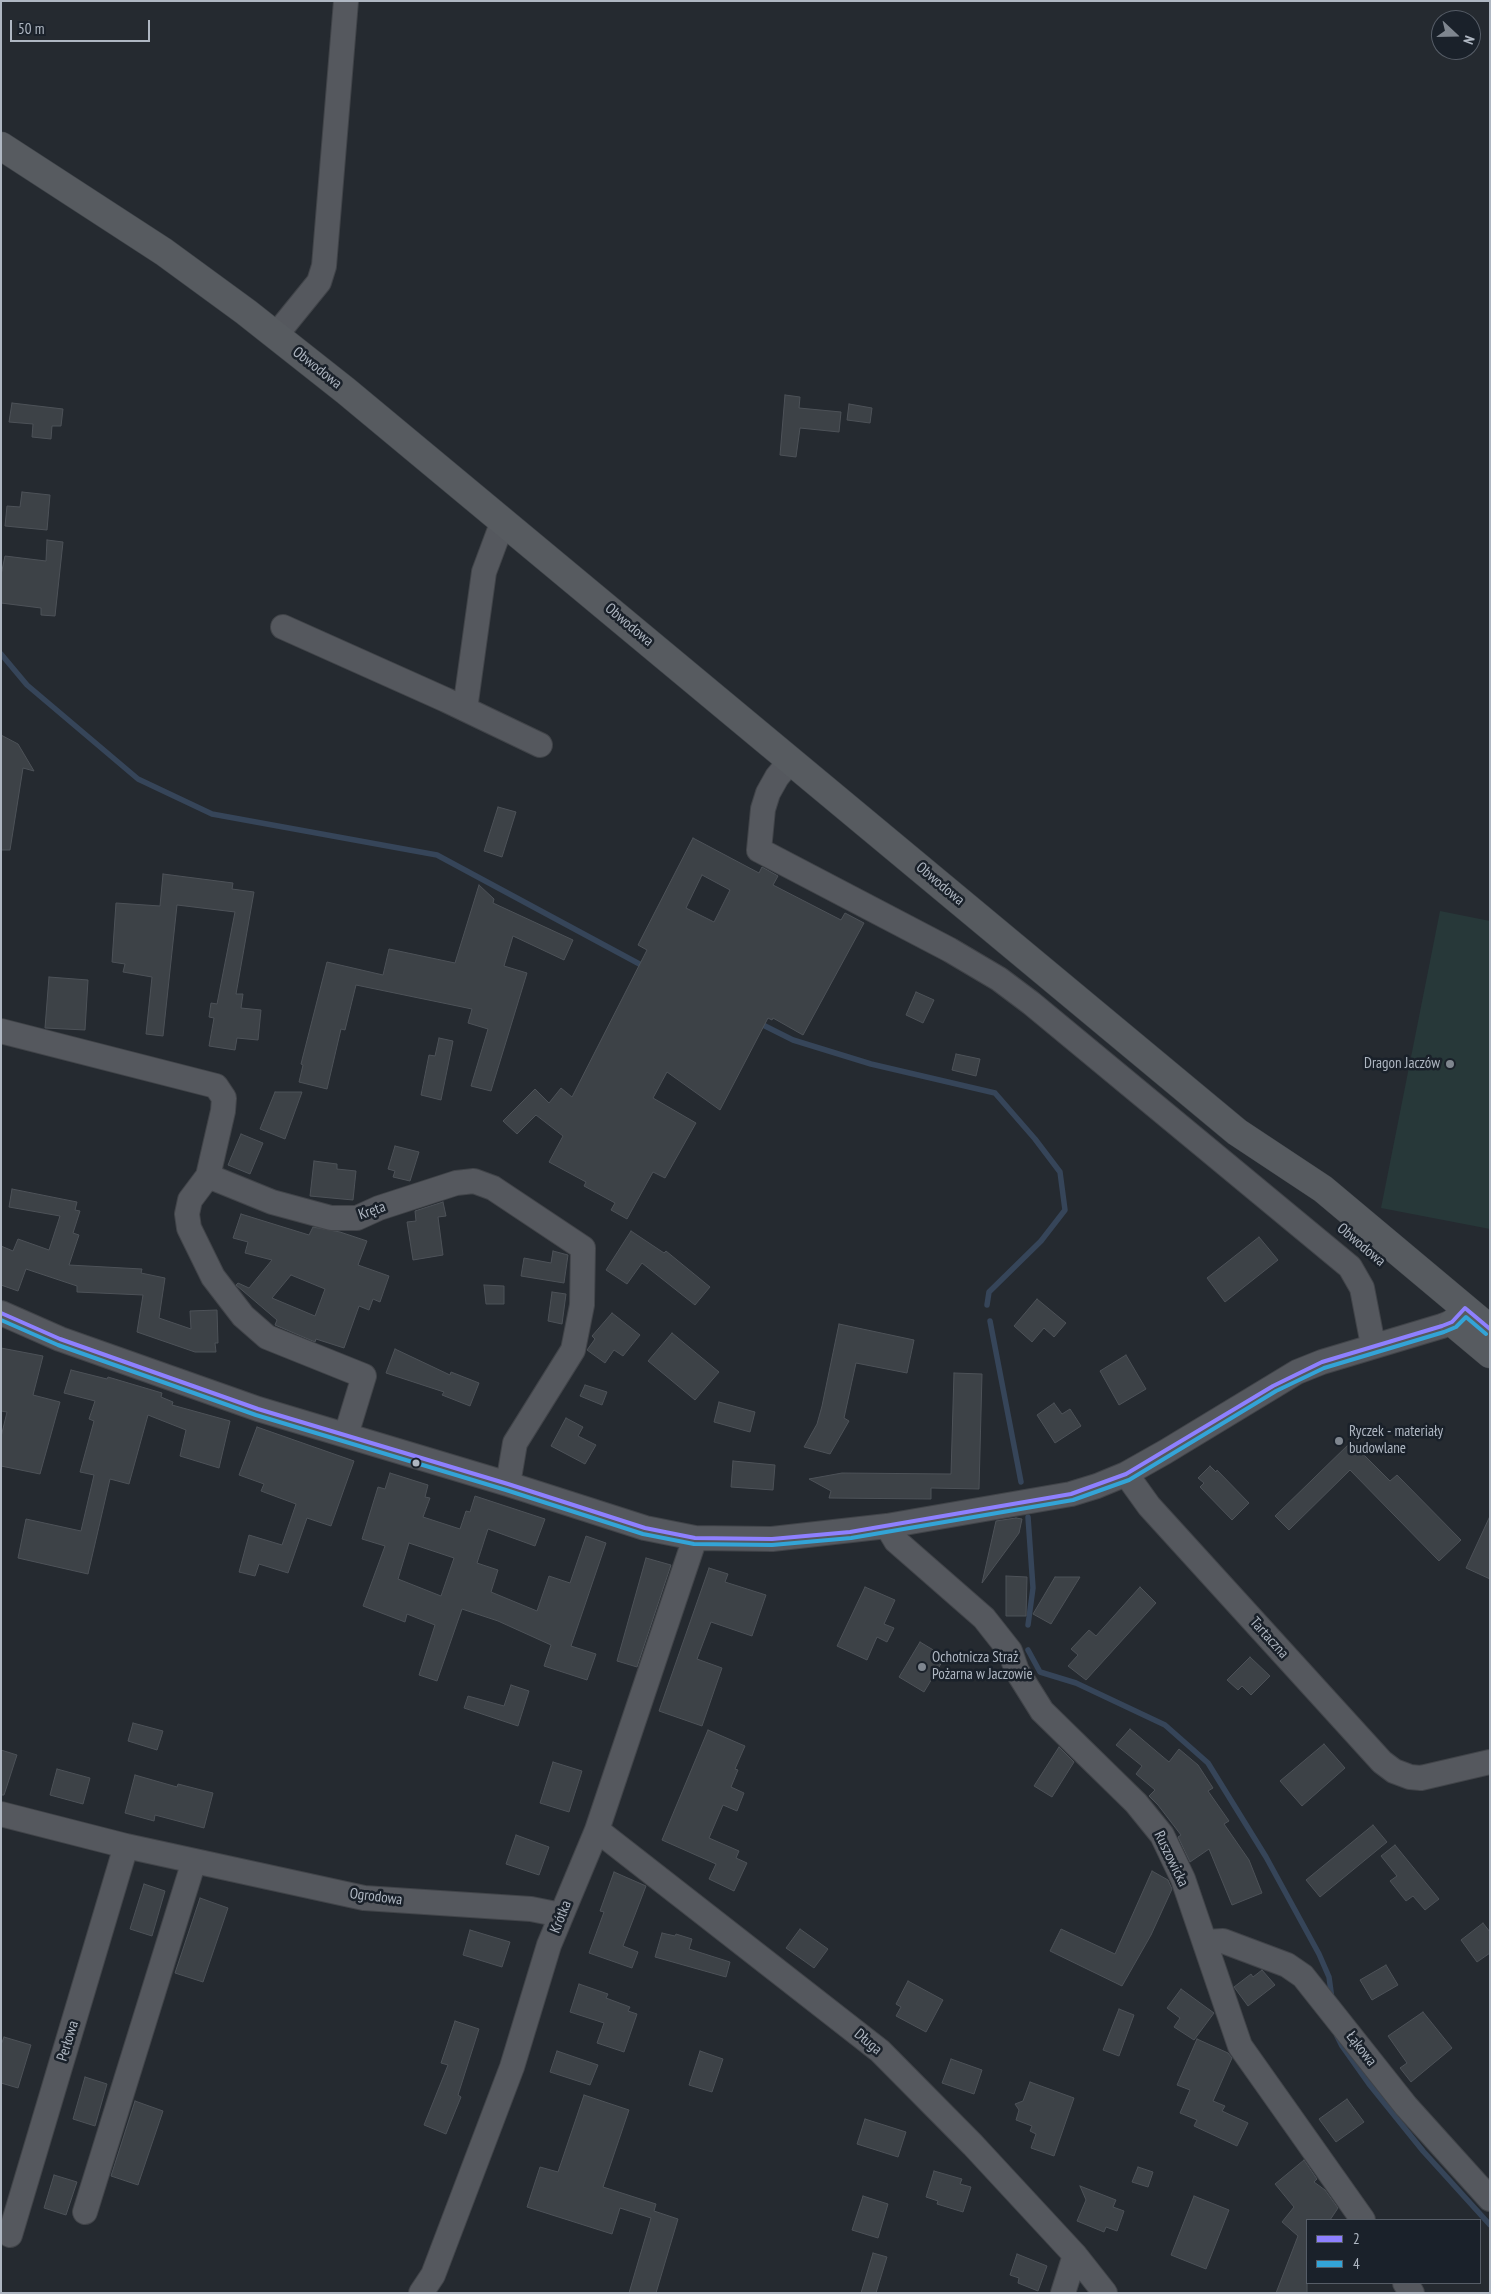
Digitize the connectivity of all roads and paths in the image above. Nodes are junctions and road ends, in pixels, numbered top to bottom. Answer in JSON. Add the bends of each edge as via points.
{"nodes":[{"id":1,"x":346,"y":1,"type":"edge"},
{"id":2,"x":1,"y":146,"type":"edge"},
{"id":3,"x":276,"y":335,"type":"junction"},
{"id":4,"x":503,"y":521,"type":"junction"},
{"id":5,"x":282,"y":627,"type":"dead end"},
{"id":6,"x":465,"y":709,"type":"junction"},
{"id":7,"x":540,"y":745,"type":"dead end"},
{"id":8,"x":791,"y":760,"type":"junction"},
{"id":9,"x":1,"y":1031,"type":"edge"},
{"id":10,"x":208,"y":1176,"type":"junction"},
{"id":11,"x":1,"y":1313,"type":"edge"},
{"id":12,"x":1458,"y":1315,"type":"junction"},
{"id":13,"x":1490,"y":1330,"type":"edge"},
{"id":14,"x":1373,"y":1346,"type":"junction"},
{"id":15,"x":1490,"y":1354,"type":"edge"},
{"id":16,"x":346,"y":1435,"type":"junction"},
{"id":17,"x":1126,"y":1474,"type":"junction"},
{"id":18,"x":508,"y":1484,"type":"junction"},
{"id":19,"x":886,"y":1526,"type":"junction"},
{"id":20,"x":696,"y":1538,"type":"junction"},
{"id":21,"x":1490,"y":1762,"type":"edge"},
{"id":22,"x":1,"y":1814,"type":"edge"},
{"id":23,"x":597,"y":1830,"type":"junction"},
{"id":24,"x":126,"y":1846,"type":"junction"},
{"id":25,"x":194,"y":1861,"type":"junction"},
{"id":26,"x":561,"y":1915,"type":"junction"},
{"id":27,"x":1205,"y":1942,"type":"junction"},
{"id":28,"x":1490,"y":2200,"type":"edge"},
{"id":29,"x":85,"y":2212,"type":"dead end"},
{"id":30,"x":1362,"y":2219,"type":"edge"},
{"id":31,"x":10,"y":2235,"type":"dead end"},
{"id":32,"x":1075,"y":2255,"type":"junction"},
{"id":33,"x":421,"y":2293,"type":"edge"},
{"id":34,"x":1063,"y":2293,"type":"edge"},
{"id":35,"x":1105,"y":2293,"type":"edge"}],
"edges":[{"from":1,"to":3,"type":"street","via":[[324,266],[319,282]]},
{"from":2,"to":3,"type":"main road","name":"Obwodowa","via":[[164,252]]},
{"from":3,"to":4,"type":"main road","name":"Obwodowa"},
{"from":4,"to":6,"type":"street","via":[[484,572]]},
{"from":4,"to":8,"type":"main road","name":"Obwodowa"},
{"from":5,"to":6,"type":"street"},
{"from":6,"to":7,"type":"street"},
{"from":8,"to":12,"type":"main road","name":"Obwodowa","via":[[1237,1132],[1323,1189]]},
{"from":8,"to":14,"type":"street","via":[[768,793],[759,850],[950,950],[999,979],[1031,1003],[1350,1267],[1362,1288]]},
{"from":9,"to":10,"type":"street","via":[[216,1086],[224,1098],[223,1111]]},
{"from":10,"to":16,"type":"street","via":[[190,1200],[189,1228],[213,1277],[243,1316],[267,1337],[364,1376]]},
{"from":10,"to":18,"type":"street","name":"Kręta","via":[[272,1202],[331,1218],[357,1218],[456,1183],[474,1181],[493,1188],[583,1248],[582,1305],[573,1350],[515,1442]]},
{"from":11,"to":16,"type":"street","via":[[60,1339],[151,1372]]},
{"from":12,"to":13,"type":"main road","name":"Obwodowa"},
{"from":12,"to":14,"type":"street"},
{"from":12,"to":15,"type":"main road","name":"Obwodowa"},
{"from":14,"to":17,"type":"street","via":[[1297,1372]]},
{"from":16,"to":18,"type":"street"},
{"from":17,"to":19,"type":"street","via":[[1072,1494]]},
{"from":17,"to":21,"type":"street","name":"Tartaczna","via":[[1149,1506],[1382,1762],[1410,1777],[1429,1776]]},
{"from":18,"to":20,"type":"street","via":[[645,1528]]},
{"from":19,"to":20,"type":"street","via":[[772,1539]]},
{"from":19,"to":27,"type":"street","name":"Ruszowicka","via":[[896,1542],[984,1618],[1010,1651],[1017,1671],[1042,1710],[1110,1775],[1162,1835],[1183,1879]]},
{"from":20,"to":23,"type":"street","name":"Krótka"},
{"from":22,"to":24,"type":"street","name":"Ogrodowa"},
{"from":23,"to":26,"type":"street","name":"Krótka"},
{"from":23,"to":32,"type":"street","name":"Długa","via":[[880,2050]]},
{"from":24,"to":25,"type":"street","name":"Ogrodowa"},
{"from":24,"to":31,"type":"street","name":"Perłowa"},
{"from":25,"to":26,"type":"street","name":"Ogrodowa","via":[[364,1898],[531,1909]]},
{"from":25,"to":29,"type":"street"},
{"from":26,"to":33,"type":"street","name":"Krótka","via":[[512,2067],[433,2275]]},
{"from":27,"to":28,"type":"street","name":"Łąkowa","via":[[1223,1941],[1287,1965],[1303,1976],[1406,2106]]},
{"from":27,"to":30,"type":"street","name":"Ruszowicka","via":[[1240,2046]]},
{"from":32,"to":34,"type":"street"},
{"from":32,"to":35,"type":"street","name":"Długa"}]}
